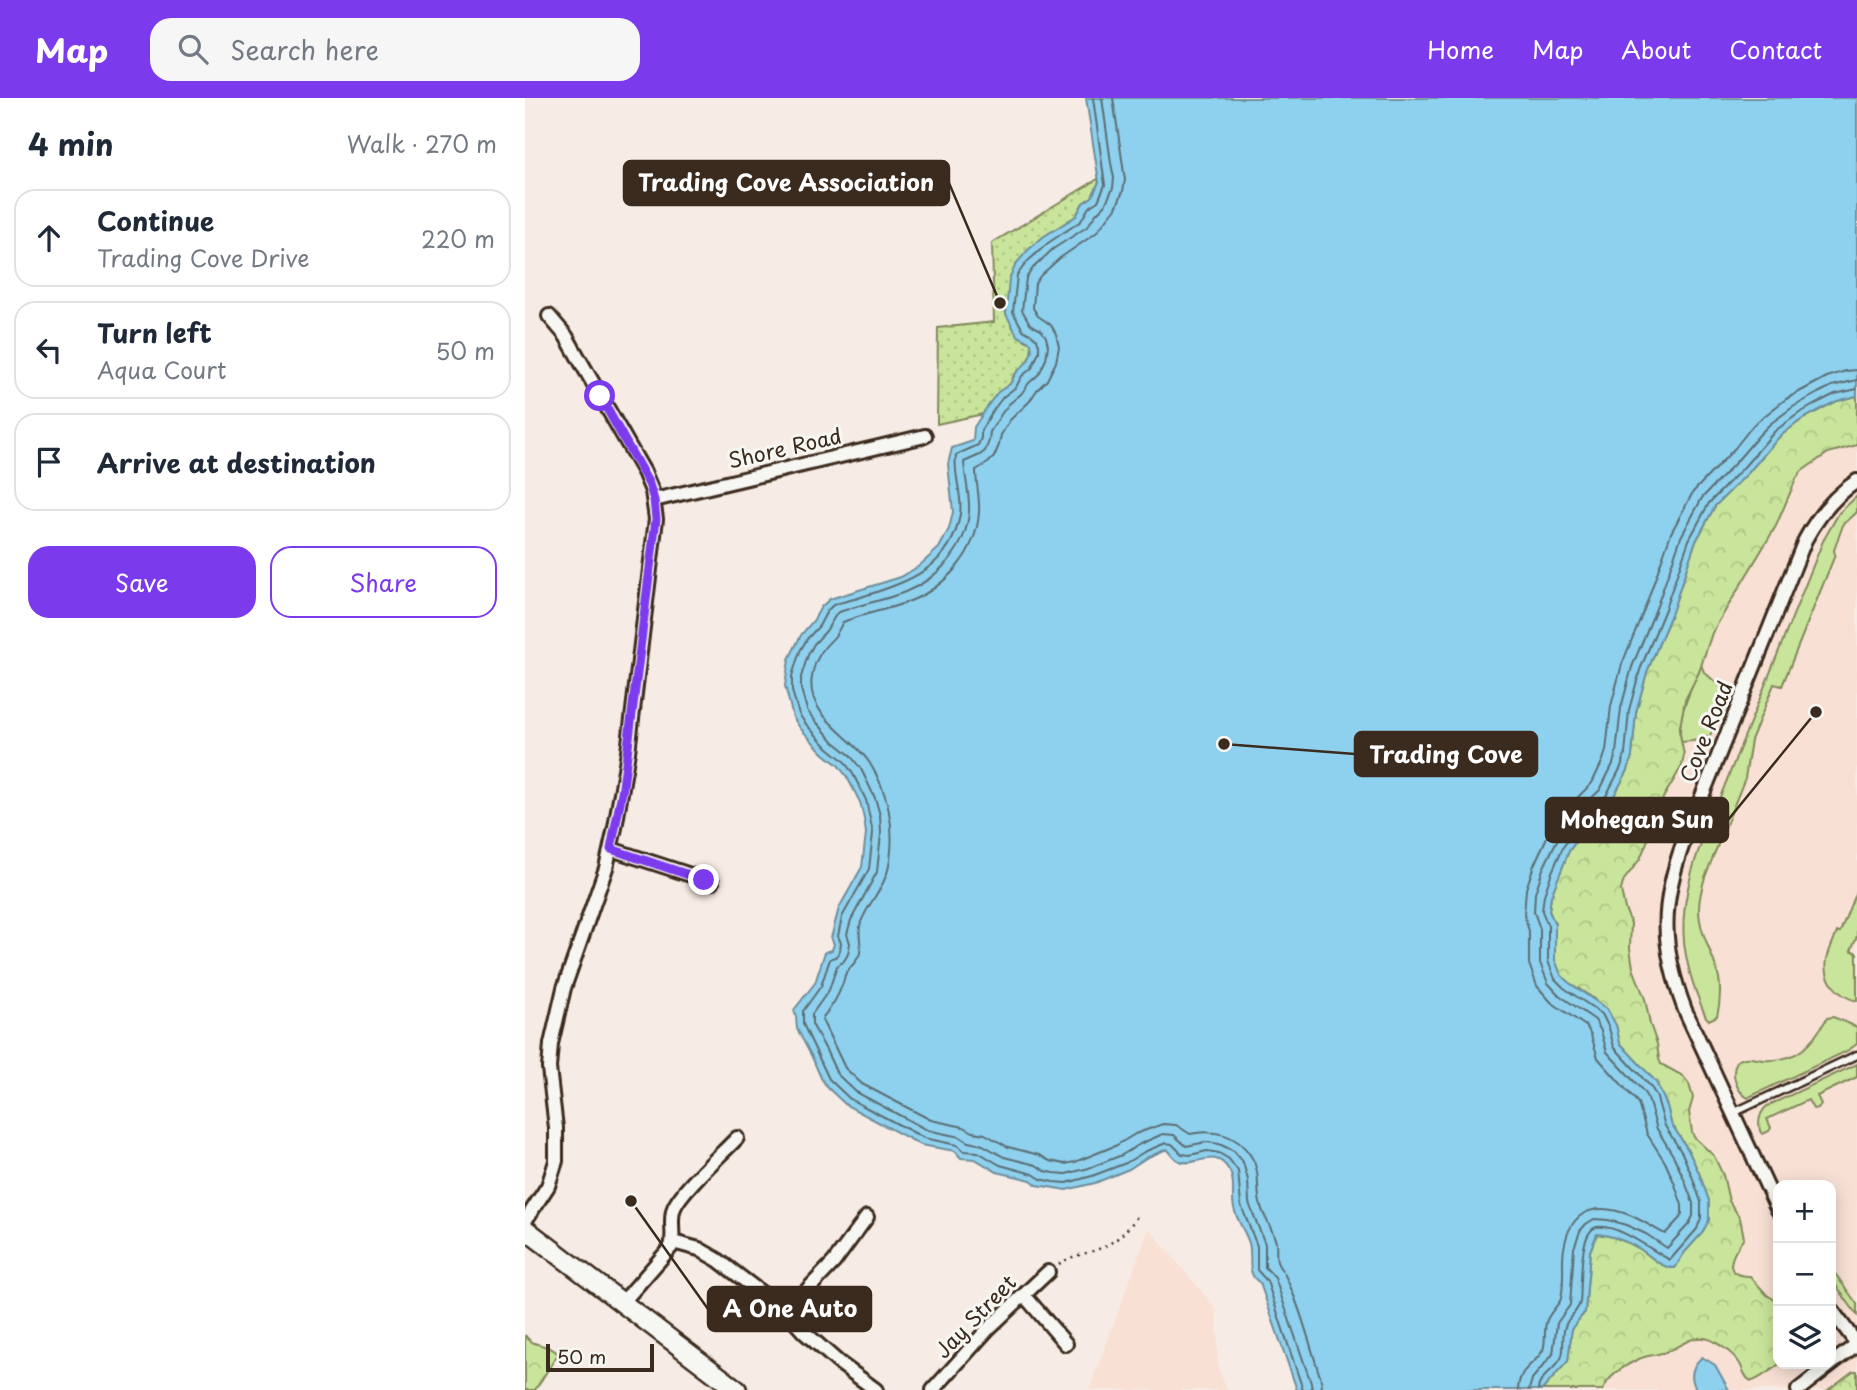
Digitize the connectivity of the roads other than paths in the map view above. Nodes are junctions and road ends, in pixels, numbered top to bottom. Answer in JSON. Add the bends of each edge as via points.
{"nodes":[{"id":1,"x":549,"y":316,"type":"dead end"},
{"id":2,"x":925,"y":436,"type":"dead end"},
{"id":3,"x":1857,"y":481,"type":"edge"},
{"id":4,"x":654,"y":500,"type":"junction"},
{"id":5,"x":611,"y":849,"type":"junction"},
{"id":6,"x":712,"y":882,"type":"dead end"},
{"id":7,"x":1857,"y":1055,"type":"edge"},
{"id":8,"x":1733,"y":1114,"type":"junction"},
{"id":9,"x":737,"y":1138,"type":"dead end"},
{"id":10,"x":1773,"y":1199,"type":"edge"},
{"id":11,"x":867,"y":1217,"type":"dead end"},
{"id":12,"x":525,"y":1221,"type":"edge"},
{"id":13,"x":525,"y":1228,"type":"edge"},
{"id":14,"x":673,"y":1242,"type":"junction"},
{"id":15,"x":1048,"y":1272,"type":"road end"},
{"id":16,"x":1024,"y":1295,"type":"junction"},
{"id":17,"x":622,"y":1303,"type":"junction"},
{"id":18,"x":786,"y":1312,"type":"junction"},
{"id":19,"x":1836,"y":1316,"type":"edge"},
{"id":20,"x":1066,"y":1344,"type":"dead end"},
{"id":21,"x":1857,"y":1344,"type":"edge"},
{"id":22,"x":737,"y":1390,"type":"edge"},
{"id":23,"x":876,"y":1390,"type":"edge"},
{"id":24,"x":933,"y":1390,"type":"edge"},
{"id":25,"x":1798,"y":1390,"type":"edge"}],
"edges":[{"from":1,"to":4,"type":"street","via":[[594,384],[644,472]]},
{"from":2,"to":4,"type":"street","name":"Shore Road"},
{"from":3,"to":8,"type":"street","name":"Cove Road","via":[[1823,511],[1801,550],[1675,864],[1669,892],[1666,919],[1671,971]]},
{"from":4,"to":5,"type":"street","via":[[655,535],[633,714]]},
{"from":5,"to":6,"type":"street"},
{"from":5,"to":12,"type":"street","via":[[569,971],[551,1044],[556,1161],[548,1186]]},
{"from":7,"to":8,"type":"lane"},
{"from":8,"to":10,"type":"street","name":"Cove Road"},
{"from":9,"to":14,"type":"street","via":[[679,1199],[673,1213]]},
{"from":11,"to":18,"type":"street","via":[[834,1262]]},
{"from":13,"to":17,"type":"main road"},
{"from":14,"to":17,"type":"street"},
{"from":14,"to":18,"type":"street","via":[[710,1255]]},
{"from":15,"to":16,"type":"street","name":"Jay Street"},
{"from":16,"to":20,"type":"street"},
{"from":16,"to":24,"type":"street","name":"Jay Street"},
{"from":17,"to":22,"type":"main road"},
{"from":18,"to":23,"type":"street","via":[[838,1362]]},
{"from":19,"to":21,"type":"street"},
{"from":21,"to":25,"type":"street"}]}
